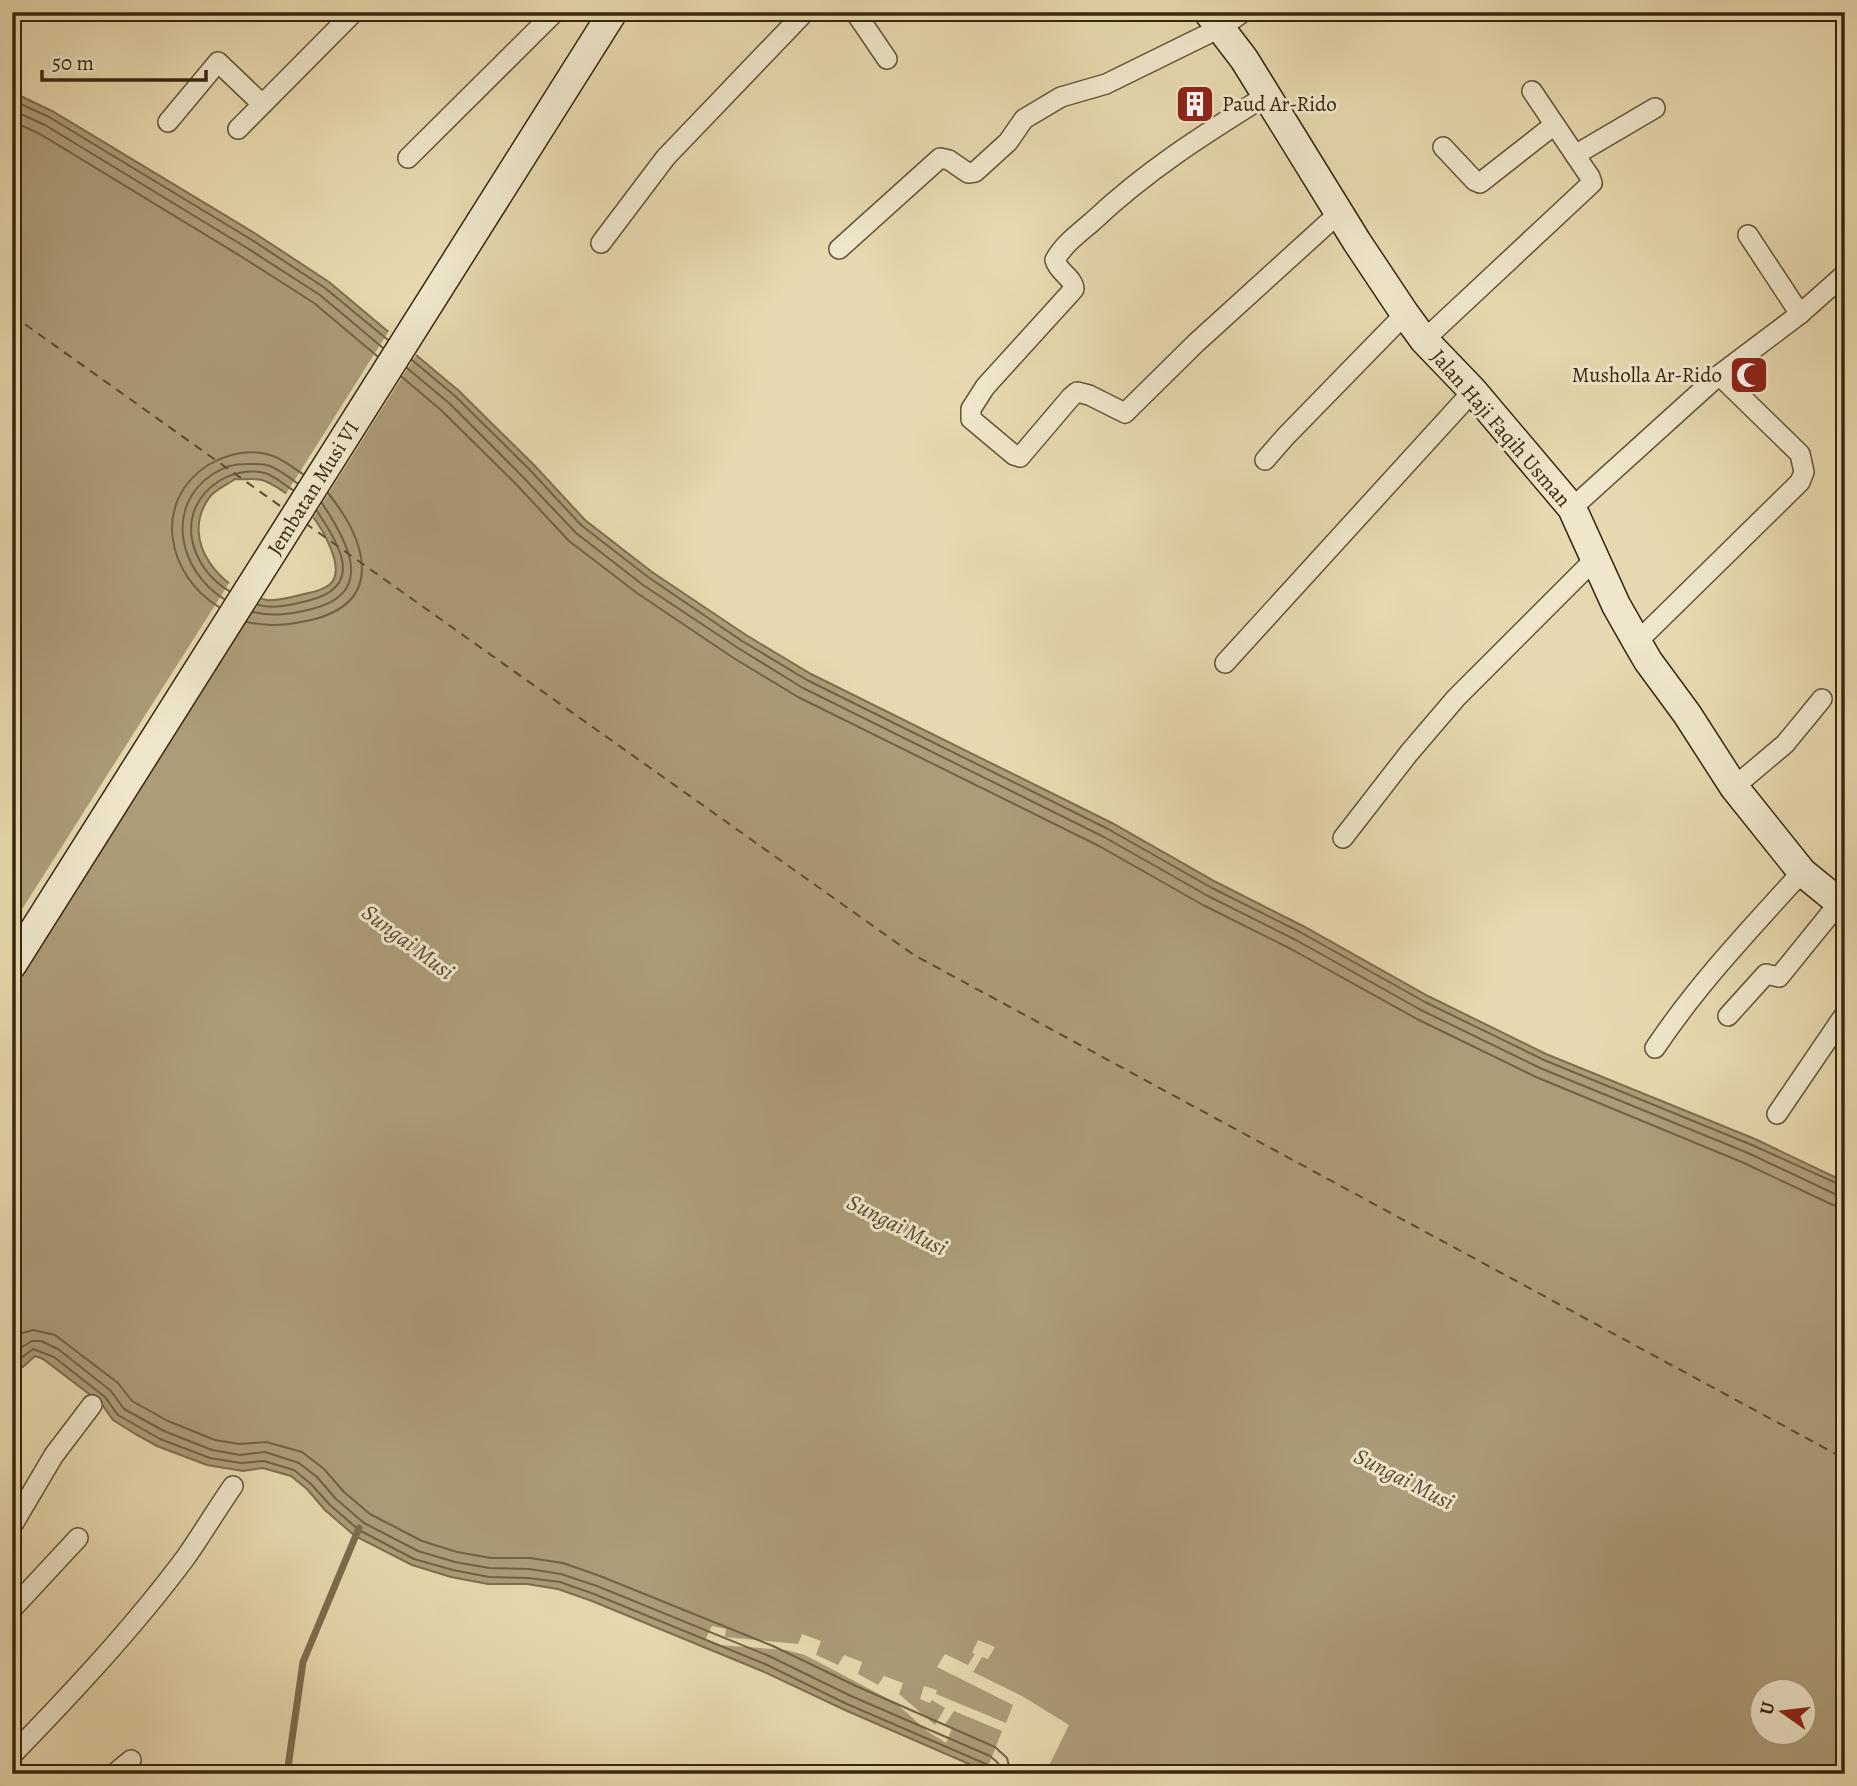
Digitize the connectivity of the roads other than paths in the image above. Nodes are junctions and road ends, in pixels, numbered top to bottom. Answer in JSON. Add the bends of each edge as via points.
{"nodes":[{"id":1,"x":354,"y":12,"type":"edge"},
{"id":2,"x":555,"y":12,"type":"edge"},
{"id":3,"x":613,"y":12,"type":"edge"},
{"id":4,"x":804,"y":12,"type":"edge"},
{"id":5,"x":855,"y":12,"type":"edge"},
{"id":6,"x":1224,"y":17,"type":"edge"},
{"id":7,"x":887,"y":59,"type":"dead end"},
{"id":8,"x":1532,"y":91,"type":"dead end"},
{"id":9,"x":1267,"y":95,"type":"junction"},
{"id":10,"x":262,"y":104,"type":"junction"},
{"id":11,"x":1655,"y":108,"type":"dead end"},
{"id":12,"x":168,"y":122,"type":"dead end"},
{"id":13,"x":1554,"y":125,"type":"junction"},
{"id":14,"x":238,"y":129,"type":"dead end"},
{"id":15,"x":1443,"y":147,"type":"dead end"},
{"id":16,"x":1574,"y":155,"type":"junction"},
{"id":17,"x":408,"y":158,"type":"dead end"},
{"id":18,"x":1339,"y":213,"type":"junction"},
{"id":19,"x":1748,"y":236,"type":"dead end"},
{"id":20,"x":601,"y":243,"type":"dead end"},
{"id":21,"x":839,"y":249,"type":"dead end"},
{"id":22,"x":1845,"y":274,"type":"edge"},
{"id":23,"x":1405,"y":314,"type":"junction"},
{"id":24,"x":1800,"y":314,"type":"junction"},
{"id":25,"x":1431,"y":348,"type":"junction"},
{"id":26,"x":1719,"y":375,"type":"junction"},
{"id":27,"x":1472,"y":390,"type":"junction"},
{"id":28,"x":1265,"y":460,"type":"dead end"},
{"id":29,"x":1572,"y":508,"type":"junction"},
{"id":30,"x":1595,"y":559,"type":"junction"},
{"id":31,"x":1642,"y":651,"type":"junction"},
{"id":32,"x":1225,"y":663,"type":"dead end"},
{"id":33,"x":1822,"y":699,"type":"dead end"},
{"id":34,"x":1734,"y":787,"type":"junction"},
{"id":35,"x":1343,"y":838,"type":"dead end"},
{"id":36,"x":1802,"y":872,"type":"junction"},
{"id":37,"x":1842,"y":905,"type":"edge"},
{"id":38,"x":12,"y":965,"type":"edge"},
{"id":39,"x":1845,"y":1014,"type":"edge"},
{"id":40,"x":1728,"y":1016,"type":"dead end"},
{"id":41,"x":1655,"y":1048,"type":"dead end"},
{"id":42,"x":1777,"y":1114,"type":"dead end"},
{"id":43,"x":92,"y":1405,"type":"dead end"},
{"id":44,"x":233,"y":1486,"type":"dead end"},
{"id":45,"x":12,"y":1526,"type":"edge"},
{"id":46,"x":78,"y":1538,"type":"dead end"},
{"id":47,"x":12,"y":1609,"type":"edge"},
{"id":48,"x":12,"y":1755,"type":"edge"},
{"id":49,"x":131,"y":1760,"type":"dead end"},
{"id":50,"x":114,"y":1774,"type":"edge"}],
"edges":[{"from":1,"to":10,"type":"street"},
{"from":2,"to":17,"type":"street"},
{"from":3,"to":38,"type":"street","name":"Jembatan Musi VI"},
{"from":4,"to":20,"type":"street","via":[[666,157]]},
{"from":5,"to":7,"type":"street"},
{"from":6,"to":9,"type":"street","name":"Jalan Haji Faqih Usman"},
{"from":6,"to":21,"type":"street","via":[[1106,84],[1061,97],[1024,118],[1008,142],[975,172],[968,173],[940,158]]},
{"from":8,"to":13,"type":"street"},
{"from":9,"to":18,"type":"street","name":"Jalan Haji Faqih Usman"},
{"from":9,"to":18,"type":"street","via":[[1163,160],[1067,245],[1055,260],[1074,289],[985,387],[972,405],[971,419],[1020,457],[1077,392],[1125,413]]},
{"from":10,"to":12,"type":"street","via":[[218,62]]},
{"from":10,"to":14,"type":"street"},
{"from":11,"to":16,"type":"street"},
{"from":13,"to":15,"type":"street","via":[[1480,183]]},
{"from":13,"to":16,"type":"street"},
{"from":16,"to":25,"type":"street","via":[[1590,177],[1590,186]]},
{"from":18,"to":23,"type":"street","name":"Jalan Haji Faqih Usman"},
{"from":19,"to":24,"type":"street"},
{"from":22,"to":24,"type":"street"},
{"from":23,"to":25,"type":"street","name":"Jalan Haji Faqih Usman"},
{"from":23,"to":28,"type":"street"},
{"from":24,"to":26,"type":"street"},
{"from":25,"to":27,"type":"street","name":"Jalan Haji Faqih Usman"},
{"from":26,"to":29,"type":"street"},
{"from":26,"to":31,"type":"street","via":[[1800,454],[1804,472],[1800,482]]},
{"from":27,"to":29,"type":"street","name":"Jalan Haji Faqih Usman"},
{"from":27,"to":32,"type":"street"},
{"from":29,"to":30,"type":"street","name":"Jalan Haji Faqih Usman"},
{"from":30,"to":31,"type":"street","name":"Jalan Haji Faqih Usman"},
{"from":30,"to":35,"type":"street","via":[[1456,698]]},
{"from":31,"to":34,"type":"street","name":"Jalan Haji Faqih Usman"},
{"from":33,"to":34,"type":"street","via":[[1785,744]]},
{"from":34,"to":36,"type":"street","name":"Jalan Haji Faqih Usman"},
{"from":36,"to":37,"type":"street","name":"Jalan Haji Faqih Usman"},
{"from":36,"to":41,"type":"street","via":[[1727,954]]},
{"from":37,"to":40,"type":"street","via":[[1779,977],[1766,974]]},
{"from":39,"to":42,"type":"street"},
{"from":43,"to":45,"type":"street","via":[[54,1455]]},
{"from":44,"to":48,"type":"street","via":[[163,1587]]},
{"from":46,"to":47,"type":"street"},
{"from":49,"to":50,"type":"street"}]}
